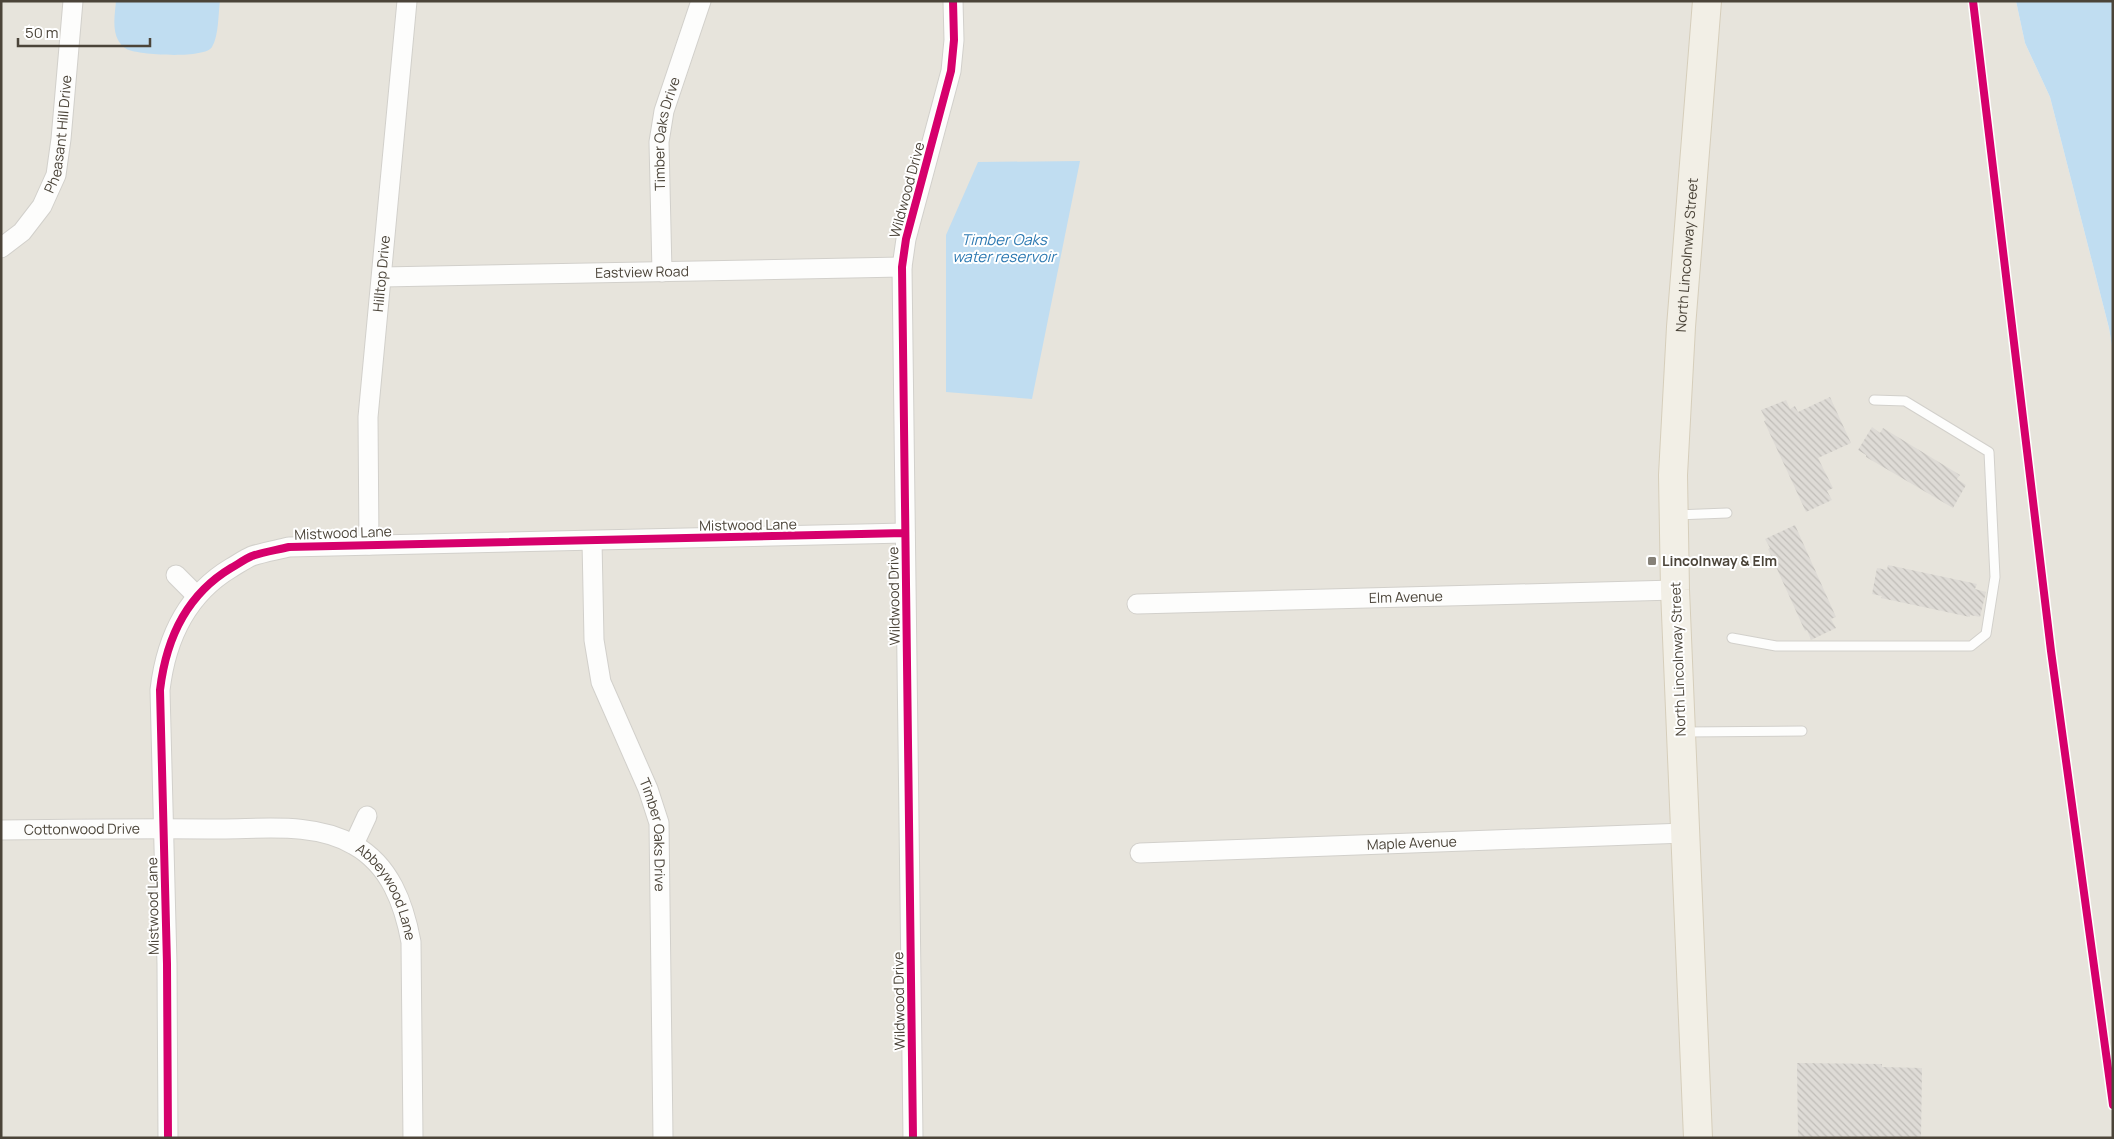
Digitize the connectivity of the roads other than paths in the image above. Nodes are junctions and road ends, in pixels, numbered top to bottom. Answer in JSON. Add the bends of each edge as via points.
{"nodes":[{"id":1,"x":73,"y":1,"type":"edge"},
{"id":2,"x":407,"y":1,"type":"edge"},
{"id":3,"x":702,"y":1,"type":"edge"},
{"id":4,"x":953,"y":1,"type":"edge"},
{"id":5,"x":1707,"y":1,"type":"edge"},
{"id":6,"x":1,"y":248,"type":"edge"},
{"id":7,"x":902,"y":267,"type":"junction"},
{"id":8,"x":662,"y":272,"type":"junction"},
{"id":9,"x":382,"y":277,"type":"junction"},
{"id":10,"x":1874,"y":400,"type":"dead end"},
{"id":11,"x":1727,"y":513,"type":"dead end"},
{"id":12,"x":1674,"y":515,"type":"junction"},
{"id":13,"x":905,"y":533,"type":"junction"},
{"id":14,"x":592,"y":541,"type":"junction"},
{"id":15,"x":369,"y":545,"type":"junction"},
{"id":16,"x":176,"y":575,"type":"dead end"},
{"id":17,"x":1675,"y":590,"type":"junction"},
{"id":18,"x":196,"y":595,"type":"junction"},
{"id":19,"x":1137,"y":604,"type":"dead end"},
{"id":20,"x":1732,"y":638,"type":"dead end"},
{"id":21,"x":1802,"y":730,"type":"dead end"},
{"id":22,"x":1681,"y":732,"type":"junction"},
{"id":23,"x":367,"y":816,"type":"dead end"},
{"id":24,"x":163,"y":828,"type":"junction"},
{"id":25,"x":1,"y":830,"type":"edge"},
{"id":26,"x":1685,"y":833,"type":"junction"},
{"id":27,"x":354,"y":844,"type":"junction"},
{"id":28,"x":1140,"y":853,"type":"dead end"},
{"id":29,"x":168,"y":1138,"type":"edge"},
{"id":30,"x":413,"y":1138,"type":"edge"},
{"id":31,"x":663,"y":1138,"type":"edge"},
{"id":32,"x":913,"y":1138,"type":"edge"},
{"id":33,"x":1698,"y":1138,"type":"edge"}],
"edges":[{"from":1,"to":6,"type":"street","name":"Pheasant Hill Drive","via":[[56,175],[42,206],[22,232]]},
{"from":2,"to":9,"type":"street","name":"Hilltop Drive"},
{"from":3,"to":8,"type":"street","name":"Timber Oaks Drive","via":[[664,111],[660,142]]},
{"from":4,"to":7,"type":"street","name":"Wildwood Drive","via":[[951,71],[906,239]]},
{"from":5,"to":12,"type":"main road","name":"North Lincolnway Street","via":[[1678,362]]},
{"from":7,"to":8,"type":"street","name":"Eastview Road"},
{"from":7,"to":13,"type":"street","name":"Wildwood Drive"},
{"from":8,"to":9,"type":"street","name":"Eastview Road"},
{"from":9,"to":15,"type":"street","name":"Hilltop Drive","via":[[368,417]]},
{"from":10,"to":20,"type":"lane","via":[[1905,401],[1989,452],[1995,576],[1986,634],[1971,646],[1776,646]]},
{"from":11,"to":12,"type":"lane"},
{"from":12,"to":17,"type":"main road","name":"North Lincolnway Street"},
{"from":13,"to":14,"type":"street","name":"Mistwood Lane"},
{"from":13,"to":32,"type":"street","name":"Wildwood Drive"},
{"from":14,"to":15,"type":"street","name":"Mistwood Lane"},
{"from":14,"to":31,"type":"street","name":"Timber Oaks Drive","via":[[594,640],[601,682],[660,823]]},
{"from":15,"to":18,"type":"street","name":"Mistwood Lane","via":[[289,547],[250,557],[218,576]]},
{"from":16,"to":18,"type":"street"},
{"from":17,"to":19,"type":"street","name":"Elm Avenue"},
{"from":17,"to":22,"type":"main road","name":"North Lincolnway Street"},
{"from":18,"to":24,"type":"street","name":"Mistwood Lane","via":[[180,619],[163,667],[160,690]]},
{"from":21,"to":22,"type":"lane"},
{"from":22,"to":26,"type":"main road","name":"North Lincolnway Street"},
{"from":23,"to":27,"type":"street"},
{"from":24,"to":25,"type":"street","name":"Cottonwood Drive"},
{"from":24,"to":27,"type":"street","name":"Abbeywood Lane","via":[[308,830]]},
{"from":24,"to":29,"type":"street","name":"Mistwood Lane"},
{"from":26,"to":28,"type":"street","name":"Maple Avenue"},
{"from":26,"to":33,"type":"main road","name":"North Lincolnway Street"},
{"from":27,"to":30,"type":"street","name":"Abbeywood Lane","via":[[370,855],[396,888],[406,915],[411,942]]}]}
